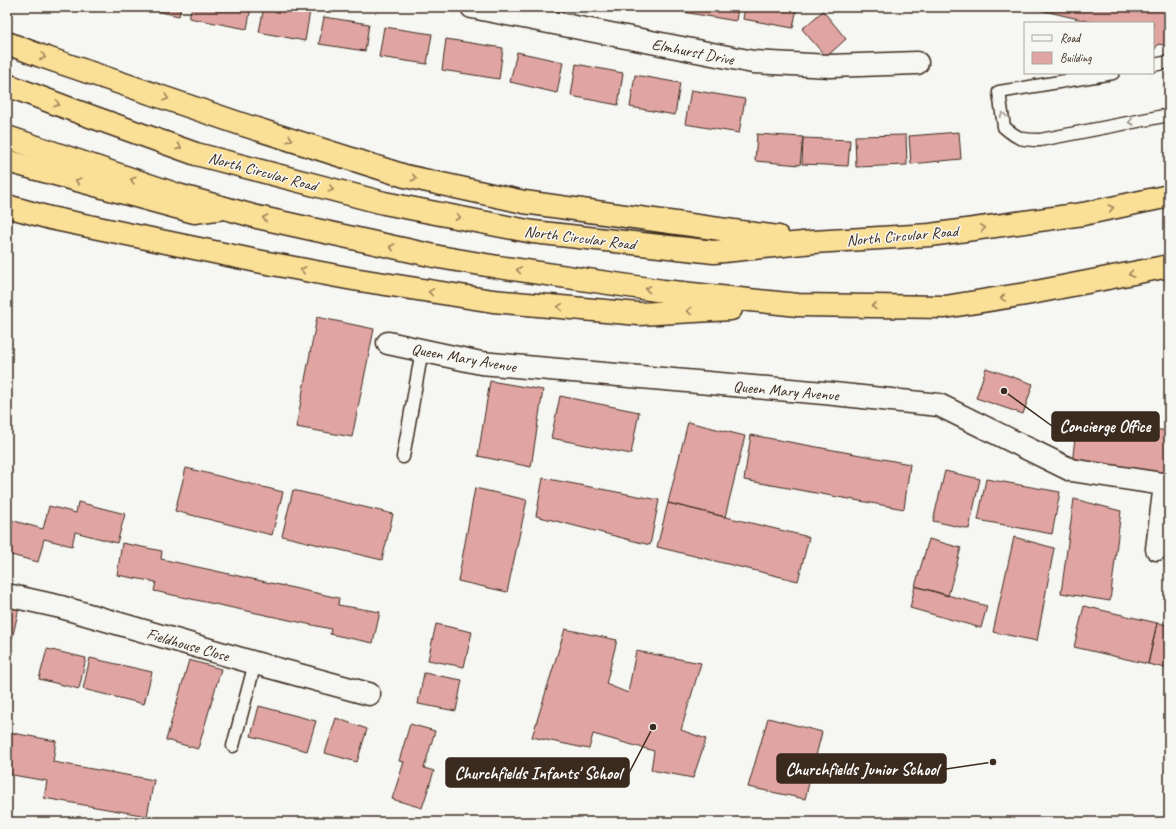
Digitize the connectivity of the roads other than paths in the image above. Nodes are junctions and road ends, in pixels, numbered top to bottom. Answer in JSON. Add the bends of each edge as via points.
{"nodes":[{"id":1,"x":472,"y":7,"type":"edge"},
{"id":2,"x":7,"y":43,"type":"edge"},
{"id":3,"x":1169,"y":62,"type":"edge"},
{"id":4,"x":917,"y":63,"type":"dead end"},
{"id":5,"x":1154,"y":66,"type":"edge"},
{"id":6,"x":1107,"y":74,"type":"edge"},
{"id":7,"x":7,"y":85,"type":"edge"},
{"id":8,"x":1169,"y":115,"type":"edge"},
{"id":9,"x":7,"y":137,"type":"edge"},
{"id":10,"x":7,"y":161,"type":"edge"},
{"id":11,"x":1169,"y":196,"type":"edge"},
{"id":12,"x":7,"y":206,"type":"edge"},
{"id":13,"x":224,"y":208,"type":"junction"},
{"id":14,"x":813,"y":242,"type":"junction"},
{"id":15,"x":1169,"y":266,"type":"edge"},
{"id":16,"x":798,"y":305,"type":"junction"},
{"id":17,"x":388,"y":343,"type":"dead end"},
{"id":18,"x":422,"y":350,"type":"junction"},
{"id":19,"x":403,"y":457,"type":"dead end"},
{"id":20,"x":1167,"y":484,"type":"edge"},
{"id":21,"x":1157,"y":549,"type":"dead end"},
{"id":22,"x":7,"y":595,"type":"edge"},
{"id":23,"x":255,"y":663,"type":"junction"},
{"id":24,"x":369,"y":694,"type":"dead end"},
{"id":25,"x":232,"y":746,"type":"dead end"}],
"edges":[{"from":1,"to":4,"type":"street","name":"Elmhurst Drive","via":[[753,62],[830,66]]},
{"from":2,"to":14,"type":"highway","one_way":true,"via":[[405,176],[524,202]]},
{"from":3,"to":5,"type":"lane"},
{"from":8,"to":6,"type":"lane","one_way":true,"via":[[1040,140],[1016,137],[1004,127],[999,92]]},
{"from":7,"to":14,"type":"highway","name":"North Circular Road","one_way":true,"via":[[196,154],[384,203],[533,232],[714,252]]},
{"from":13,"to":9,"type":"highway","one_way":true},
{"from":13,"to":10,"type":"highway","one_way":true,"via":[[194,212]]},
{"from":14,"to":11,"type":"highway","name":"North Circular Road","one_way":true,"via":[[930,235],[1083,214]]},
{"from":16,"to":12,"type":"highway","one_way":true,"via":[[639,314],[493,301],[257,261],[50,218]]},
{"from":16,"to":13,"type":"highway","one_way":true,"via":[[663,291],[491,266],[439,257]]},
{"from":15,"to":16,"type":"highway","one_way":true,"via":[[945,307]]},
{"from":17,"to":18,"type":"street","name":"Queen Mary Avenue"},
{"from":18,"to":19,"type":"lane"},
{"from":18,"to":20,"type":"street","name":"Queen Mary Avenue","via":[[482,363],[939,405],[1071,470]]},
{"from":20,"to":21,"type":"street"},
{"from":22,"to":23,"type":"street","name":"Fieldhouse Close","via":[[61,607]]},
{"from":23,"to":24,"type":"street","name":"Fieldhouse Close"},
{"from":23,"to":25,"type":"lane"}]}
